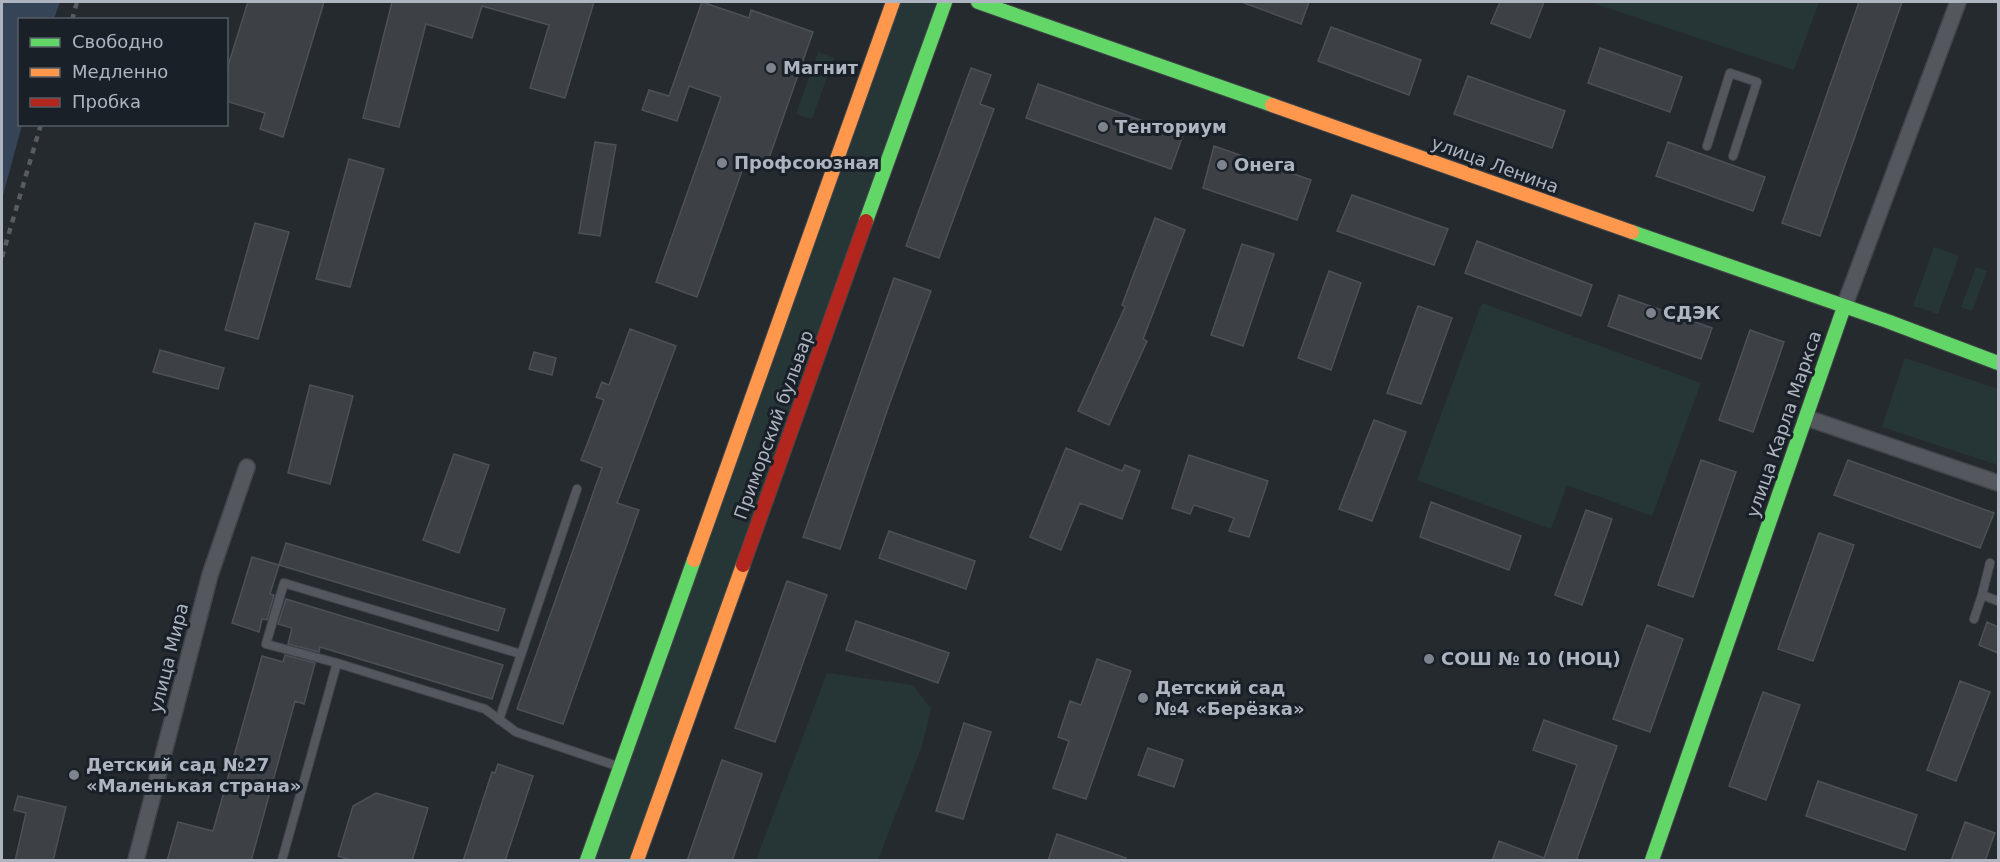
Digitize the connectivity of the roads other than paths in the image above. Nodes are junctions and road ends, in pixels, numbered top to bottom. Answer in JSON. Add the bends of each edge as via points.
{"nodes":[{"id":1,"x":893,"y":2,"type":"edge"},
{"id":2,"x":945,"y":2,"type":"edge"},
{"id":3,"x":978,"y":2,"type":"edge"},
{"id":4,"x":1958,"y":2,"type":"edge"},
{"id":5,"x":1707,"y":146,"type":"dead end"},
{"id":6,"x":1733,"y":156,"type":"dead end"},
{"id":7,"x":1844,"y":307,"type":"junction"},
{"id":8,"x":1998,"y":363,"type":"edge"},
{"id":9,"x":1808,"y":418,"type":"junction"},
{"id":10,"x":247,"y":467,"type":"dead end"},
{"id":11,"x":1998,"y":483,"type":"edge"},
{"id":12,"x":577,"y":489,"type":"dead end"},
{"id":13,"x":1990,"y":563,"type":"dead end"},
{"id":14,"x":1982,"y":595,"type":"junction"},
{"id":15,"x":1998,"y":601,"type":"edge"},
{"id":16,"x":1974,"y":619,"type":"dead end"},
{"id":17,"x":521,"y":654,"type":"junction"},
{"id":18,"x":337,"y":663,"type":"junction"},
{"id":19,"x":500,"y":720,"type":"junction"},
{"id":20,"x":620,"y":767,"type":"junction"},
{"id":21,"x":136,"y":861,"type":"edge"},
{"id":22,"x":282,"y":861,"type":"edge"},
{"id":23,"x":587,"y":861,"type":"edge"},
{"id":24,"x":637,"y":861,"type":"edge"},
{"id":25,"x":1652,"y":861,"type":"edge"}],
"edges":[{"from":1,"to":20,"type":"street","name":"Приморский бульвар"},
{"from":2,"to":24,"type":"street","name":"Приморский бульвар"},
{"from":3,"to":7,"type":"street","name":"улица Ленина"},
{"from":4,"to":7,"type":"street","name":"улица Карла Маркса"},
{"from":5,"to":6,"type":"lane","via":[[1730,73],[1757,82]]},
{"from":7,"to":8,"type":"street","name":"улица Ленина"},
{"from":7,"to":9,"type":"street","name":"улица Карла Маркса"},
{"from":9,"to":11,"type":"street"},
{"from":9,"to":25,"type":"street","name":"улица Карла Маркса"},
{"from":10,"to":21,"type":"street","name":"улица Мира","via":[[210,576]]},
{"from":12,"to":17,"type":"lane"},
{"from":13,"to":14,"type":"lane"},
{"from":14,"to":15,"type":"lane"},
{"from":14,"to":16,"type":"lane"},
{"from":17,"to":18,"type":"lane","via":[[284,583],[266,644]]},
{"from":17,"to":19,"type":"lane"},
{"from":18,"to":19,"type":"lane","via":[[485,709]]},
{"from":18,"to":22,"type":"lane"},
{"from":19,"to":20,"type":"lane","via":[[516,732]]},
{"from":20,"to":23,"type":"street","name":"Приморский бульвар"}]}
